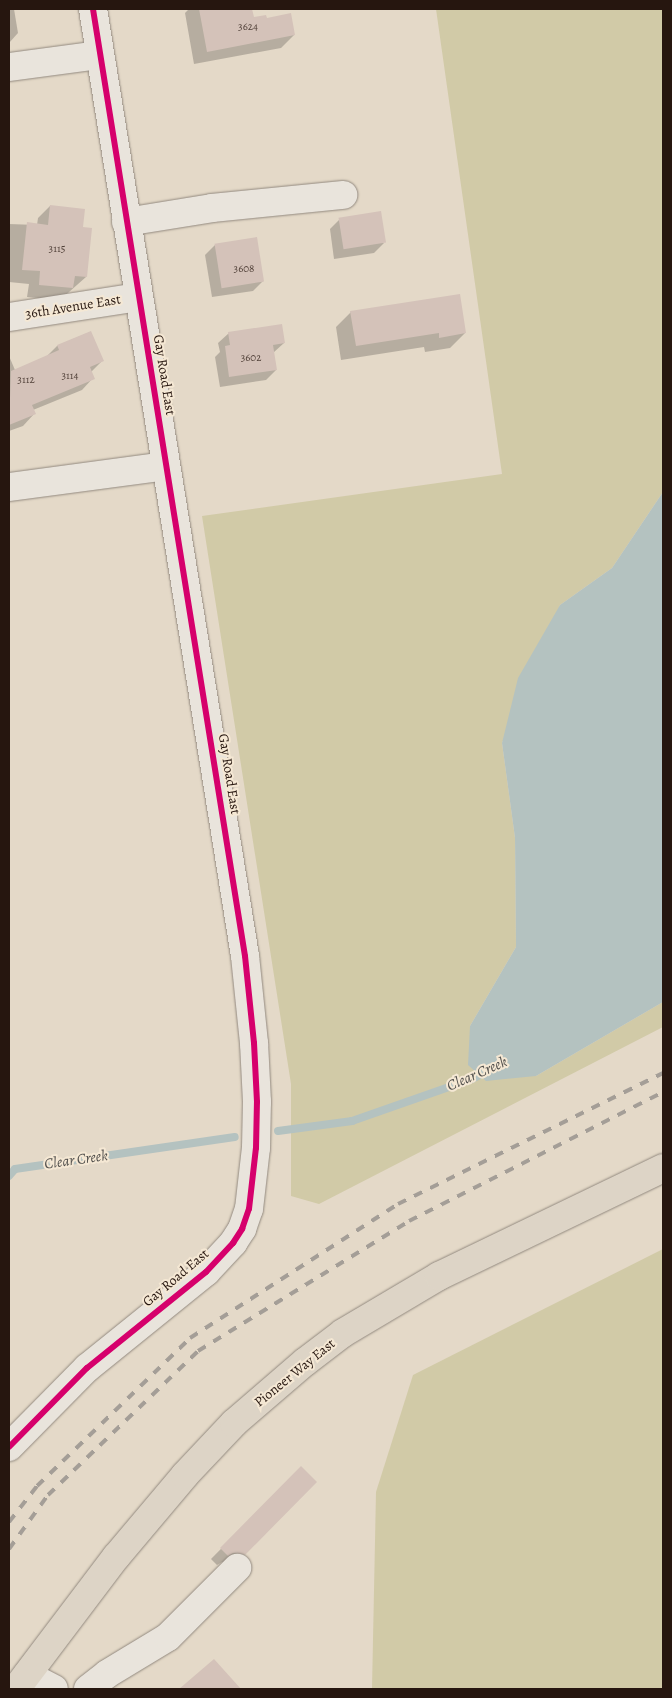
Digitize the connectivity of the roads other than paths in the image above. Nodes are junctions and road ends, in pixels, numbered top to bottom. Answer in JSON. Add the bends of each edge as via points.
{"nodes":[{"id":1,"x":93,"y":9,"type":"edge"},
{"id":2,"x":99,"y":55,"type":"junction"},
{"id":3,"x":9,"y":67,"type":"edge"},
{"id":4,"x":343,"y":195,"type":"dead end"},
{"id":5,"x":126,"y":222,"type":"junction"},
{"id":6,"x":138,"y":297,"type":"junction"},
{"id":7,"x":9,"y":317,"type":"edge"},
{"id":8,"x":166,"y":466,"type":"junction"},
{"id":9,"x":9,"y":487,"type":"edge"},
{"id":10,"x":663,"y":1168,"type":"edge"},
{"id":11,"x":9,"y":1447,"type":"edge"},
{"id":12,"x":237,"y":1568,"type":"dead end"},
{"id":13,"x":21,"y":1682,"type":"edge"},
{"id":14,"x":54,"y":1689,"type":"edge"},
{"id":15,"x":88,"y":1689,"type":"edge"}],
"edges":[{"from":1,"to":2,"type":"street","name":"Gay Road East"},
{"from":2,"to":3,"type":"street"},
{"from":2,"to":5,"type":"street","name":"Gay Road East"},
{"from":4,"to":5,"type":"street","via":[[212,208]]},
{"from":5,"to":6,"type":"street","name":"Gay Road East"},
{"from":6,"to":7,"type":"street","name":"36th Avenue East"},
{"from":6,"to":8,"type":"street","name":"Gay Road East"},
{"from":8,"to":9,"type":"street"},
{"from":8,"to":11,"type":"street","name":"Gay Road East","via":[[246,965],[258,1102],[249,1209],[242,1230],[206,1272],[86,1368]]},
{"from":10,"to":13,"type":"main road","name":"Pioneer Way East","via":[[439,1276],[343,1333],[305,1362],[234,1423],[185,1475],[116,1557]]},
{"from":12,"to":15,"type":"street","via":[[168,1637]]},
{"from":13,"to":14,"type":"street"}]}
